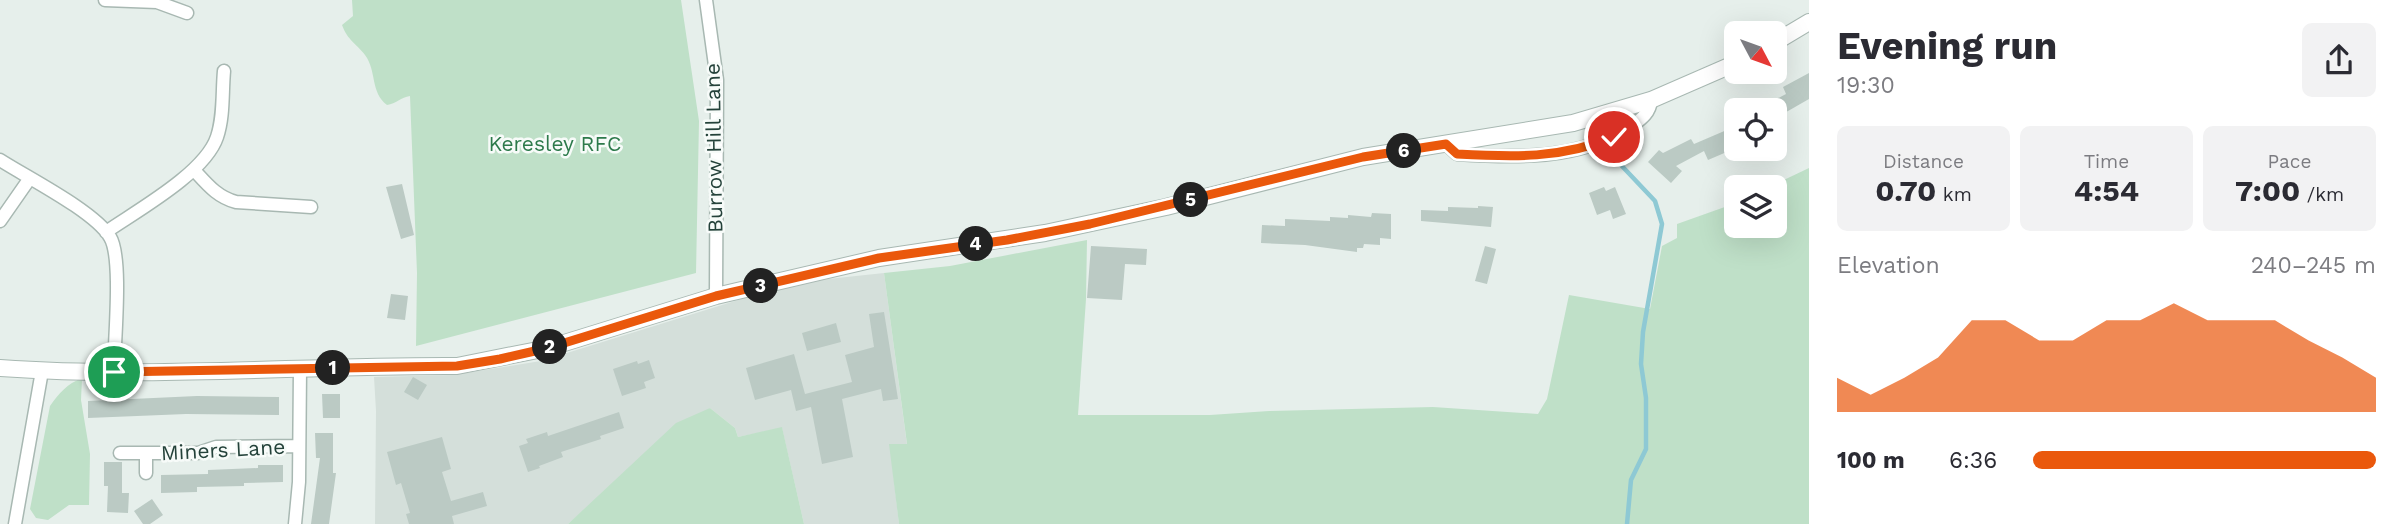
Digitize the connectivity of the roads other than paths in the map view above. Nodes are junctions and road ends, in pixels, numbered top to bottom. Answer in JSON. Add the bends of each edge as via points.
{"nodes":[{"id":1,"x":104,"y":0,"type":"edge"},
{"id":2,"x":706,"y":0,"type":"edge"},
{"id":3,"x":187,"y":13,"type":"dead end"},
{"id":4,"x":1809,"y":22,"type":"edge"},
{"id":5,"x":1787,"y":35,"type":"edge"},
{"id":6,"x":1724,"y":68,"type":"edge"},
{"id":7,"x":224,"y":71,"type":"dead end"},
{"id":8,"x":1651,"y":100,"type":"junction"},
{"id":9,"x":1446,"y":144,"type":"junction"},
{"id":10,"x":0,"y":160,"type":"edge"},
{"id":11,"x":194,"y":170,"type":"junction"},
{"id":12,"x":30,"y":178,"type":"junction"},
{"id":13,"x":311,"y":207,"type":"dead end"},
{"id":14,"x":0,"y":221,"type":"edge"},
{"id":15,"x":106,"y":232,"type":"junction"},
{"id":16,"x":716,"y":296,"type":"junction"},
{"id":17,"x":0,"y":368,"type":"edge"},
{"id":18,"x":300,"y":369,"type":"junction"},
{"id":19,"x":42,"y":371,"type":"junction"},
{"id":20,"x":114,"y":372,"type":"junction"},
{"id":21,"x":299,"y":446,"type":"junction"},
{"id":22,"x":120,"y":453,"type":"dead end"},
{"id":23,"x":146,"y":453,"type":"junction"},
{"id":24,"x":146,"y":473,"type":"dead end"},
{"id":25,"x":15,"y":524,"type":"edge"},
{"id":26,"x":295,"y":524,"type":"edge"}],
"edges":[{"from":1,"to":3,"type":"street","via":[[157,2]]},
{"from":2,"to":16,"type":"street","name":"Burrow Hill Lane","via":[[716,80]]},
{"from":4,"to":5,"type":"street"},
{"from":6,"to":8,"type":"street"},
{"from":7,"to":11,"type":"street","via":[[216,139]]},
{"from":8,"to":9,"type":"street","via":[[1573,123]]},
{"from":8,"to":9,"type":"street","via":[[1642,120],[1588,148],[1555,155],[1502,157],[1457,154]]},
{"from":9,"to":16,"type":"street","via":[[1363,157],[1090,224],[879,258]]},
{"from":10,"to":12,"type":"street"},
{"from":11,"to":13,"type":"street","via":[[225,199]]},
{"from":11,"to":15,"type":"street"},
{"from":12,"to":14,"type":"street"},
{"from":12,"to":15,"type":"street","via":[[97,220]]},
{"from":15,"to":20,"type":"street","via":[[117,264]]},
{"from":16,"to":18,"type":"street","via":[[500,359],[457,366]]},
{"from":17,"to":19,"type":"street"},
{"from":18,"to":20,"type":"street"},
{"from":18,"to":21,"type":"street","name":"Miners Lane"},
{"from":19,"to":20,"type":"street"},
{"from":19,"to":25,"type":"street"},
{"from":21,"to":23,"type":"street","name":"Miners Lane"},
{"from":21,"to":26,"type":"street","name":"Miners Lane"},
{"from":22,"to":23,"type":"street","name":"Miners Lane"},
{"from":23,"to":24,"type":"street","name":"Miners Lane"}]}
